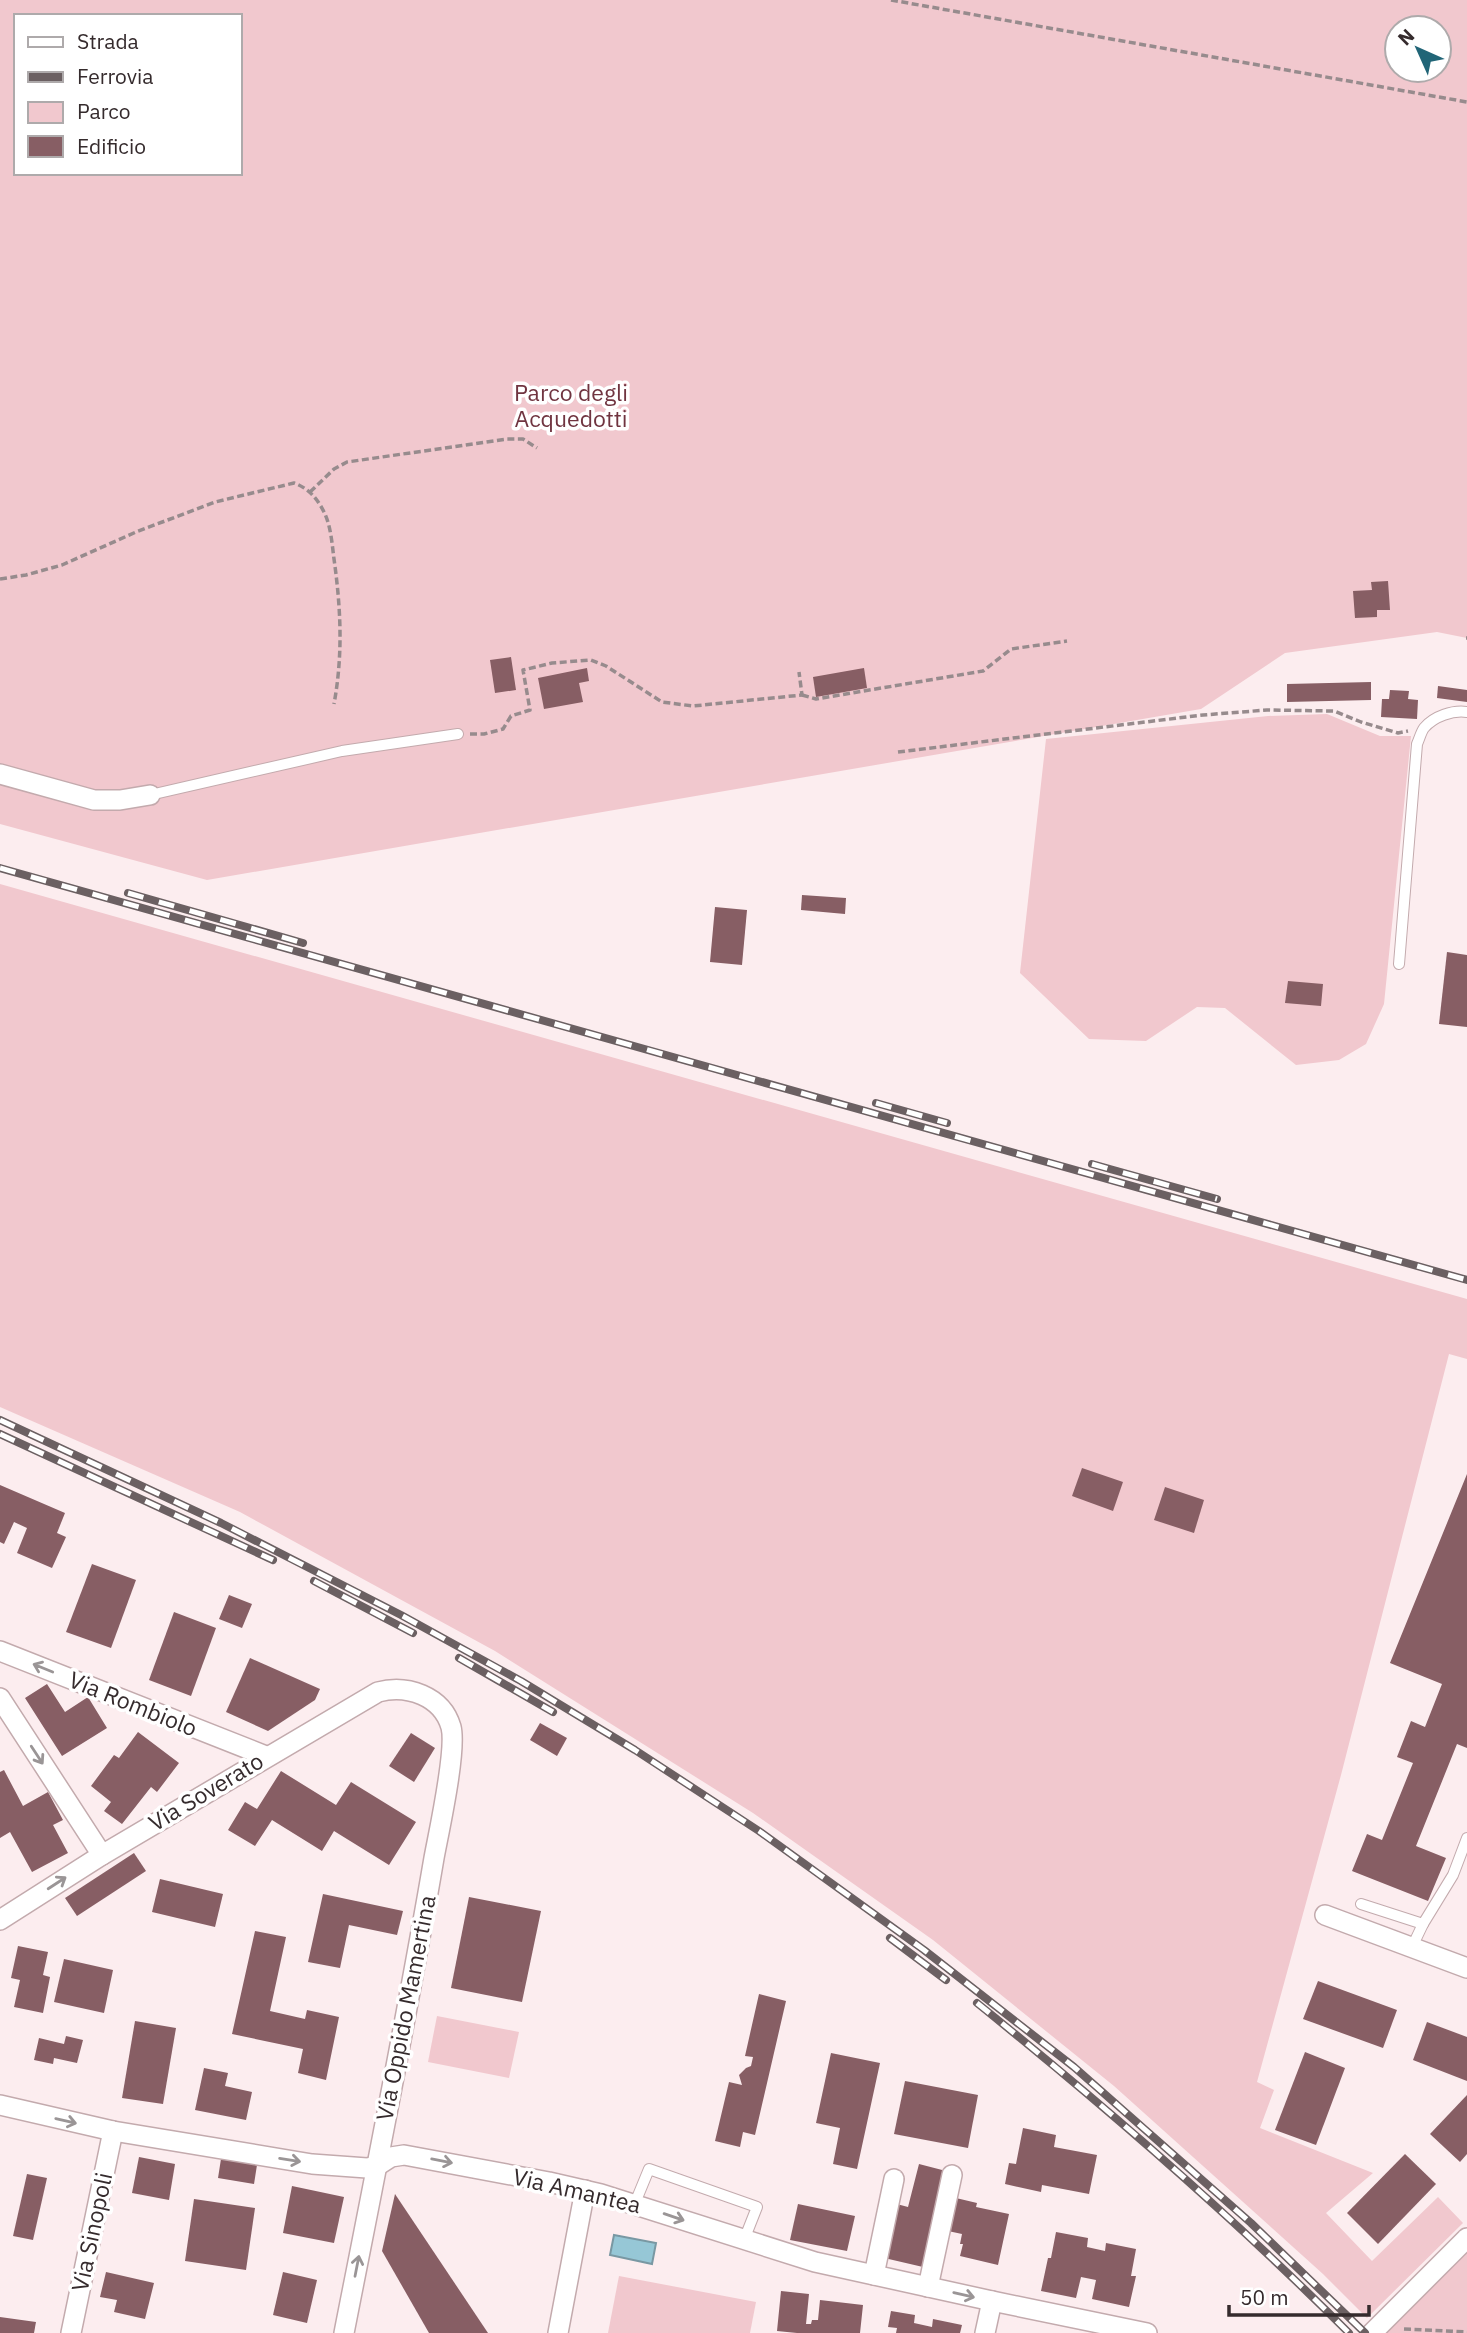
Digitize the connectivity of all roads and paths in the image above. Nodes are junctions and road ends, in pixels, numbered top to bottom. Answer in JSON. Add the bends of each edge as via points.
{"nodes":[{"id":1,"x":891,"y":0,"type":"edge"},
{"id":2,"x":931,"y":0,"type":"edge"},
{"id":3,"x":929,"y":6,"type":"junction"},
{"id":4,"x":1467,"y":102,"type":"edge"},
{"id":5,"x":537,"y":448,"type":"dead end"},
{"id":6,"x":310,"y":492,"type":"junction"},
{"id":7,"x":0,"y":579,"type":"edge"},
{"id":8,"x":1067,"y":641,"type":"dead end"},
{"id":9,"x":799,"y":672,"type":"dead end"},
{"id":10,"x":802,"y":695,"type":"junction"},
{"id":11,"x":334,"y":704,"type":"dead end"},
{"id":12,"x":1467,"y":712,"type":"edge"},
{"id":13,"x":1424,"y":728,"type":"junction"},
{"id":14,"x":457,"y":734,"type":"joint"},
{"id":15,"x":898,"y":752,"type":"dead end"},
{"id":16,"x":0,"y":774,"type":"edge"},
{"id":17,"x":150,"y":794,"type":"joint"},
{"id":18,"x":1399,"y":964,"type":"dead end"},
{"id":19,"x":0,"y":1651,"type":"edge"},
{"id":20,"x":421,"y":1694,"type":"joint"},
{"id":21,"x":0,"y":1698,"type":"edge"},
{"id":22,"x":266,"y":1756,"type":"junction"},
{"id":23,"x":1467,"y":1838,"type":"edge"},
{"id":24,"x":102,"y":1855,"type":"junction"},
{"id":25,"x":1360,"y":1904,"type":"dead end"},
{"id":26,"x":1325,"y":1915,"type":"dead end"},
{"id":27,"x":0,"y":1920,"type":"edge"},
{"id":28,"x":1423,"y":1924,"type":"junction"},
{"id":29,"x":1412,"y":1947,"type":"junction"},
{"id":30,"x":1467,"y":1968,"type":"edge"},
{"id":31,"x":0,"y":2105,"type":"edge"},
{"id":32,"x":113,"y":2131,"type":"junction"},
{"id":33,"x":377,"y":2166,"type":"junction"},
{"id":34,"x":952,"y":2175,"type":"dead end"},
{"id":35,"x":894,"y":2179,"type":"dead end"},
{"id":36,"x":585,"y":2190,"type":"junction"},
{"id":37,"x":635,"y":2203,"type":"junction"},
{"id":38,"x":1467,"y":2238,"type":"edge"},
{"id":39,"x":744,"y":2240,"type":"junction"},
{"id":40,"x":874,"y":2275,"type":"junction"},
{"id":41,"x":928,"y":2287,"type":"junction"},
{"id":42,"x":992,"y":2301,"type":"junction"},
{"id":43,"x":1387,"y":2318,"type":"junction"},
{"id":44,"x":1467,"y":2332,"type":"edge"},
{"id":45,"x":71,"y":2333,"type":"edge"},
{"id":46,"x":344,"y":2333,"type":"edge"},
{"id":47,"x":558,"y":2333,"type":"edge"},
{"id":48,"x":985,"y":2333,"type":"edge"},
{"id":49,"x":1147,"y":2333,"type":"edge"},
{"id":50,"x":1372,"y":2333,"type":"edge"}],
"edges":[{"from":1,"to":3,"type":"path"},
{"from":2,"to":3,"type":"path"},
{"from":3,"to":4,"type":"path"},
{"from":5,"to":6,"type":"path","via":[[523,439],[507,439],[347,462]]},
{"from":6,"to":7,"type":"path","via":[[294,483],[215,502],[62,565]]},
{"from":6,"to":11,"type":"path","via":[[325,513],[338,586],[341,626]]},
{"from":8,"to":10,"type":"path","via":[[1011,649],[983,671],[816,699]]},
{"from":9,"to":10,"type":"path"},
{"from":10,"to":14,"type":"path","via":[[693,706],[662,702],[591,660],[552,663],[523,670],[530,709],[511,716],[503,729]]},
{"from":12,"to":13,"type":"lane","via":[[1439,717]]},
{"from":13,"to":15,"type":"path","via":[[1398,733],[1334,711],[1267,710]]},
{"from":13,"to":18,"type":"lane","via":[[1417,744]]},
{"from":14,"to":17,"type":"lane","via":[[342,751]]},
{"from":16,"to":17,"type":"street","via":[[94,800]]},
{"from":22,"to":19,"type":"street","name":"Via Rombiolo","one_way":true},
{"from":20,"to":22,"type":"street","name":"Via Soverato","via":[[404,1689],[378,1692]]},
{"from":20,"to":33,"type":"street","name":"Via Oppido Mamertina","via":[[445,1713],[452,1740]]},
{"from":21,"to":24,"type":"street","one_way":true},
{"from":22,"to":24,"type":"street","name":"Via Soverato"},
{"from":23,"to":28,"type":"lane","via":[[1453,1875]]},
{"from":27,"to":24,"type":"street","name":"Via Soverato","one_way":true},
{"from":25,"to":28,"type":"lane"},
{"from":26,"to":29,"type":"street"},
{"from":28,"to":29,"type":"lane"},
{"from":29,"to":30,"type":"street"},
{"from":31,"to":32,"type":"street","name":"Via Amantea","one_way":true},
{"from":32,"to":33,"type":"street","name":"Via Amantea","one_way":true,"via":[[312,2164],[360,2169]]},
{"from":32,"to":45,"type":"street","name":"Via Sinopoli"},
{"from":33,"to":36,"type":"street","name":"Via Amantea","one_way":true,"via":[[404,2155]]},
{"from":46,"to":33,"type":"street","name":"Via Oppido Mamertina","one_way":true},
{"from":34,"to":41,"type":"street"},
{"from":35,"to":40,"type":"street"},
{"from":36,"to":37,"type":"street","name":"Via Amantea"},
{"from":36,"to":47,"type":"street"},
{"from":37,"to":39,"type":"street","name":"Via Amantea","one_way":true},
{"from":37,"to":39,"type":"lane","via":[[649,2169],[757,2207]]},
{"from":38,"to":43,"type":"street"},
{"from":39,"to":40,"type":"street","name":"Via Amantea"},
{"from":40,"to":41,"type":"street","name":"Via Amantea"},
{"from":41,"to":42,"type":"street","name":"Via Amantea","one_way":true},
{"from":42,"to":48,"type":"street"},
{"from":42,"to":49,"type":"street","name":"Via Amantea"},
{"from":43,"to":44,"type":"path","via":[[1404,2329]]},
{"from":43,"to":50,"type":"street"}]}
